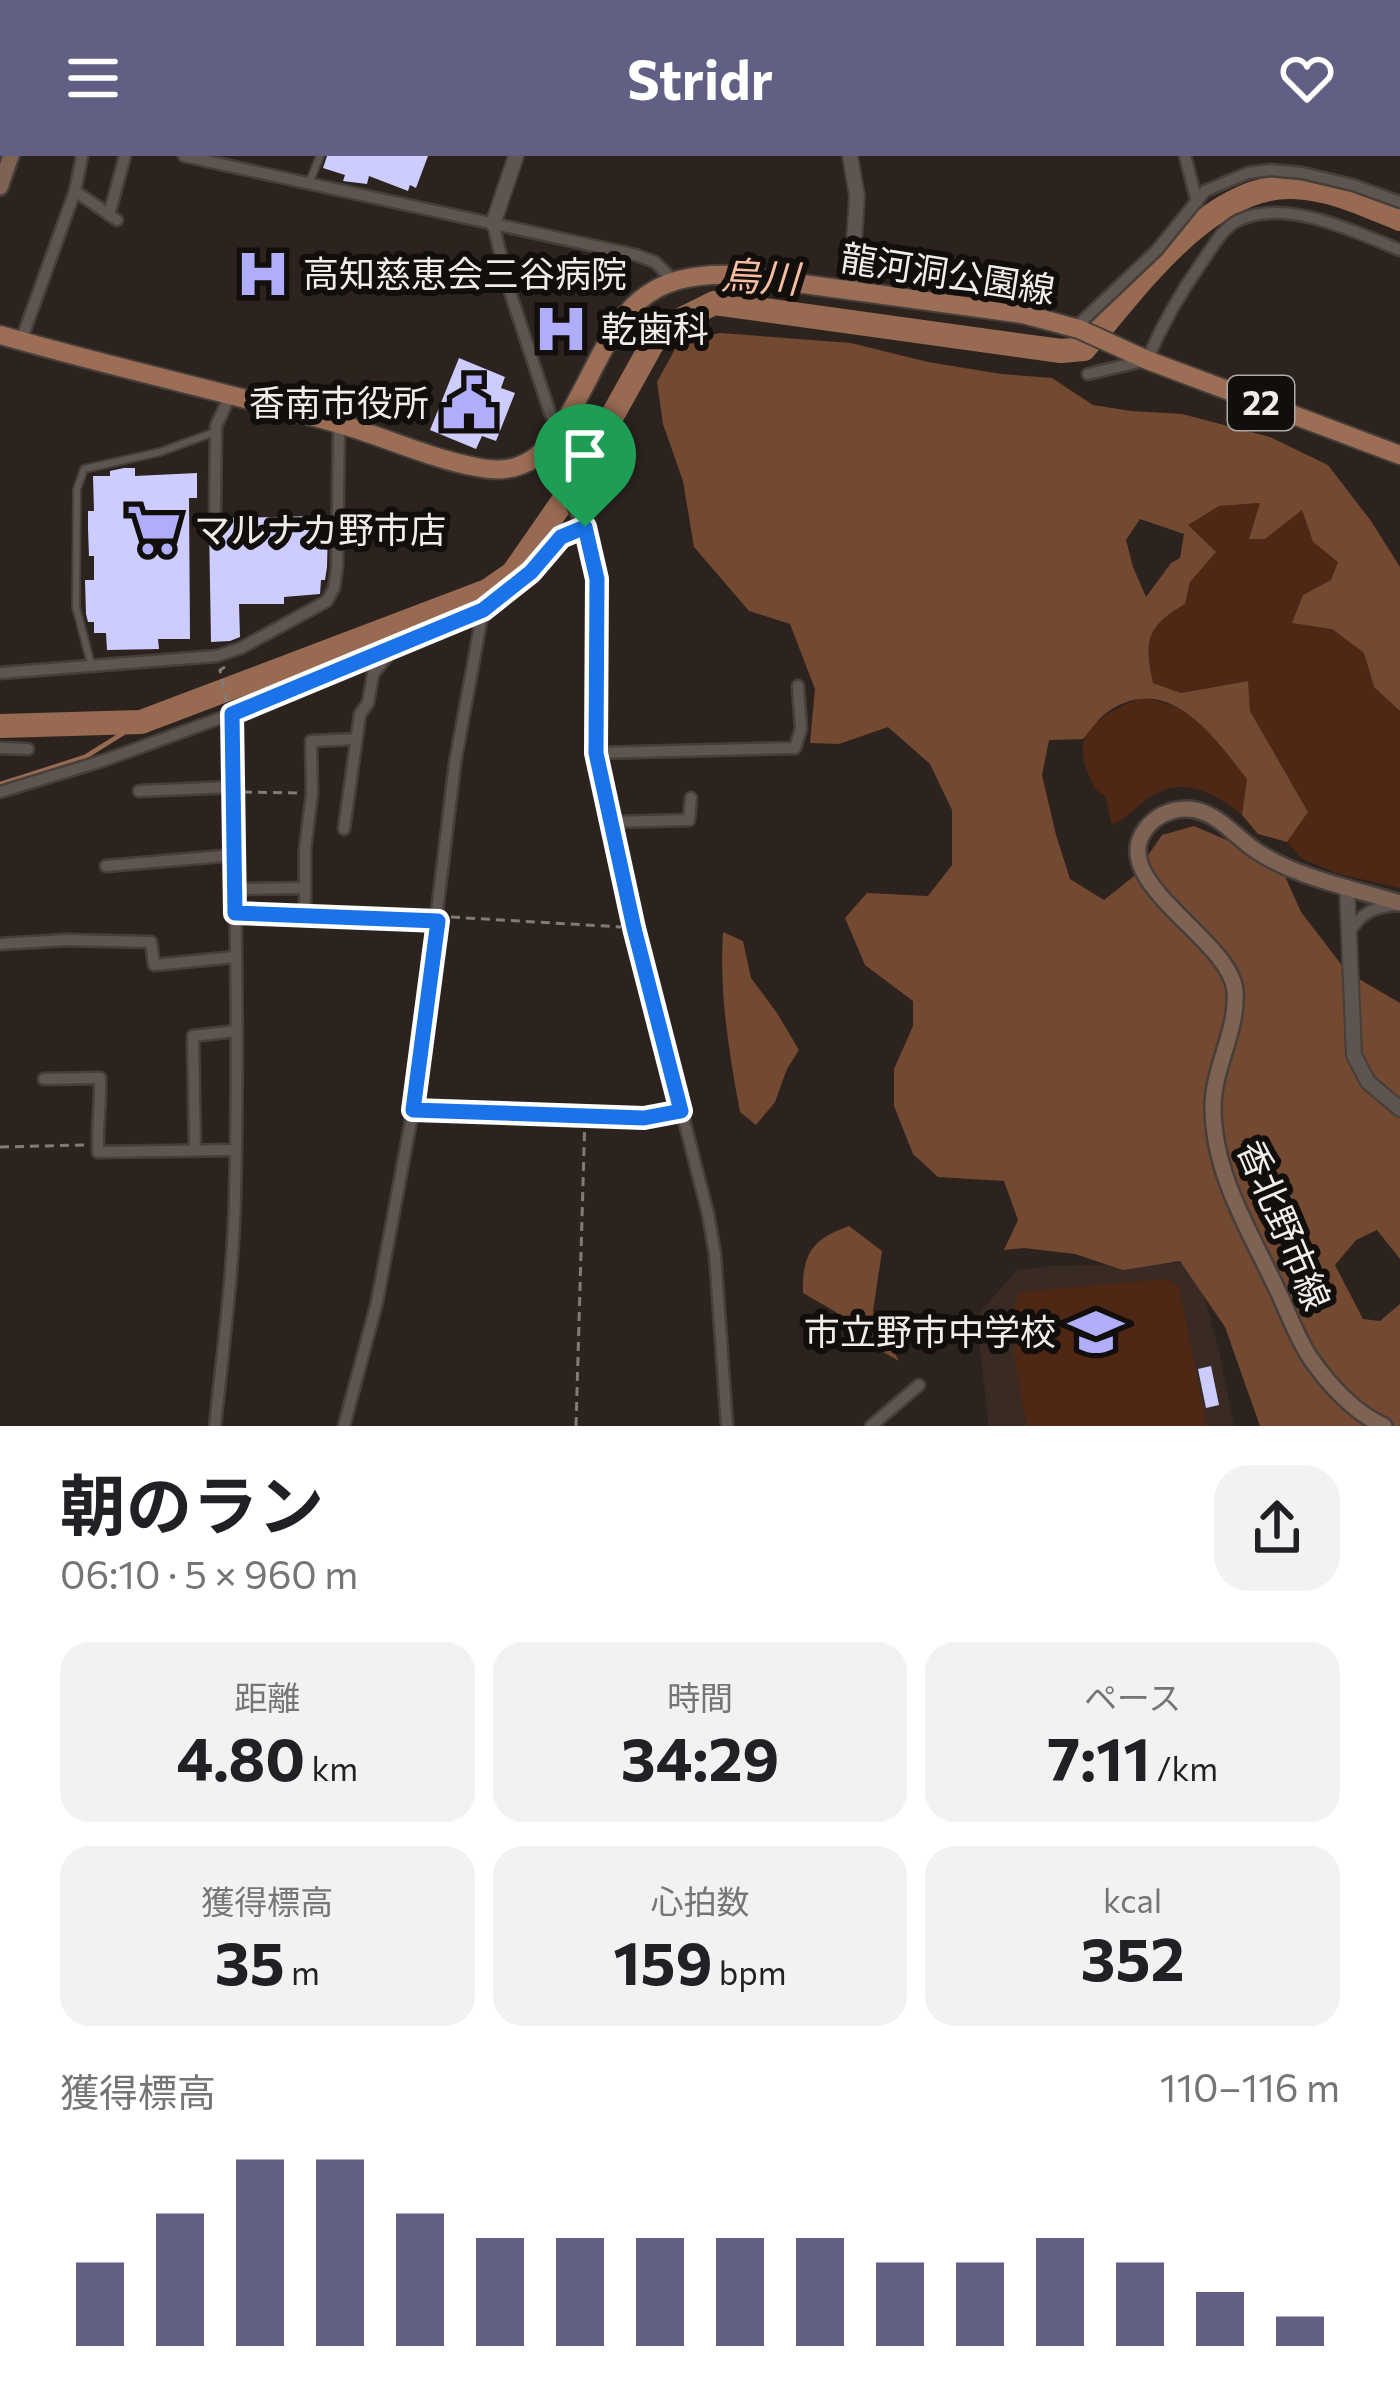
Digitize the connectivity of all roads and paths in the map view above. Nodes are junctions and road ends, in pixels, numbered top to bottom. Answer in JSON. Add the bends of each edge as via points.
{"nodes":[{"id":1,"x":11,"y":156,"type":"edge"},
{"id":2,"x":82,"y":156,"type":"edge"},
{"id":3,"x":124,"y":156,"type":"edge"},
{"id":4,"x":184,"y":156,"type":"edge"},
{"id":5,"x":320,"y":156,"type":"edge"},
{"id":6,"x":516,"y":156,"type":"edge"},
{"id":7,"x":850,"y":156,"type":"edge"},
{"id":8,"x":1185,"y":156,"type":"edge"},
{"id":9,"x":1254,"y":156,"type":"edge"},
{"id":10,"x":246,"y":162,"type":"edge"},
{"id":11,"x":1255,"y":172,"type":"junction"},
{"id":12,"x":309,"y":183,"type":"junction"},
{"id":13,"x":0,"y":188,"type":"edge"},
{"id":14,"x":75,"y":191,"type":"junction"},
{"id":15,"x":1197,"y":202,"type":"junction"},
{"id":16,"x":1400,"y":202,"type":"edge"},
{"id":17,"x":493,"y":224,"type":"junction"},
{"id":18,"x":1400,"y":250,"type":"edge"},
{"id":19,"x":674,"y":280,"type":"junction"},
{"id":20,"x":851,"y":291,"type":"junction"},
{"id":21,"x":1077,"y":329,"type":"junction"},
{"id":22,"x":0,"y":335,"type":"edge"},
{"id":23,"x":21,"y":341,"type":"junction"},
{"id":24,"x":1147,"y":359,"type":"junction"},
{"id":25,"x":1088,"y":374,"type":"dead end"},
{"id":26,"x":230,"y":396,"type":"junction"},
{"id":27,"x":579,"y":421,"type":"dead end"},
{"id":28,"x":339,"y":424,"type":"junction"},
{"id":29,"x":559,"y":430,"type":"junction"},
{"id":30,"x":216,"y":432,"type":"junction"},
{"id":31,"x":611,"y":448,"type":"joint"},
{"id":32,"x":550,"y":454,"type":"junction"},
{"id":33,"x":1400,"y":455,"type":"edge"},
{"id":34,"x":576,"y":506,"type":"junction"},
{"id":35,"x":215,"y":510,"type":"dead end"},
{"id":36,"x":585,"y":527,"type":"junction"},
{"id":37,"x":597,"y":579,"type":"joint"},
{"id":38,"x":483,"y":610,"type":"junction"},
{"id":39,"x":396,"y":646,"type":"junction"},
{"id":40,"x":92,"y":667,"type":"junction"},
{"id":41,"x":220,"y":670,"type":"dead end"},
{"id":42,"x":0,"y":673,"type":"edge"},
{"id":43,"x":798,"y":686,"type":"dead end"},
{"id":44,"x":230,"y":715,"type":"junction"},
{"id":45,"x":356,"y":739,"type":"junction"},
{"id":46,"x":0,"y":748,"type":"edge"},
{"id":47,"x":28,"y":749,"type":"dead end"},
{"id":48,"x":596,"y":753,"type":"junction"},
{"id":49,"x":233,"y":790,"type":"junction"},
{"id":50,"x":139,"y":791,"type":"dead end"},
{"id":51,"x":0,"y":792,"type":"edge"},
{"id":52,"x":312,"y":793,"type":"junction"},
{"id":53,"x":691,"y":798,"type":"dead end"},
{"id":54,"x":612,"y":822,"type":"junction"},
{"id":55,"x":344,"y":829,"type":"dead end"},
{"id":56,"x":235,"y":856,"type":"junction"},
{"id":57,"x":106,"y":866,"type":"dead end"},
{"id":58,"x":1347,"y":887,"type":"junction"},
{"id":59,"x":305,"y":888,"type":"junction"},
{"id":60,"x":236,"y":889,"type":"junction"},
{"id":61,"x":1400,"y":904,"type":"edge"},
{"id":62,"x":235,"y":913,"type":"junction"},
{"id":63,"x":305,"y":915,"type":"junction"},
{"id":64,"x":438,"y":918,"type":"junction"},
{"id":65,"x":634,"y":928,"type":"junction"},
{"id":66,"x":1349,"y":934,"type":"junction"},
{"id":67,"x":0,"y":944,"type":"edge"},
{"id":68,"x":235,"y":957,"type":"junction"},
{"id":69,"x":236,"y":1031,"type":"junction"},
{"id":70,"x":44,"y":1079,"type":"dead end"},
{"id":71,"x":1400,"y":1109,"type":"edge"},
{"id":72,"x":413,"y":1110,"type":"junction"},
{"id":73,"x":681,"y":1111,"type":"junction"},
{"id":74,"x":585,"y":1115,"type":"junction"},
{"id":75,"x":98,"y":1145,"type":"junction"},
{"id":76,"x":0,"y":1147,"type":"edge"},
{"id":77,"x":195,"y":1150,"type":"junction"},
{"id":78,"x":235,"y":1150,"type":"junction"},
{"id":79,"x":920,"y":1385,"type":"dead end"},
{"id":80,"x":1400,"y":1425,"type":"edge"},
{"id":81,"x":215,"y":1426,"type":"edge"},
{"id":82,"x":344,"y":1426,"type":"edge"},
{"id":83,"x":577,"y":1426,"type":"edge"},
{"id":84,"x":727,"y":1426,"type":"edge"},
{"id":85,"x":872,"y":1426,"type":"edge"},
{"id":86,"x":1386,"y":1426,"type":"edge"}],
"edges":[{"from":1,"to":13,"type":"main road"},
{"from":2,"to":14,"type":"street"},
{"from":3,"to":14,"type":"street","via":[[113,218]]},
{"from":4,"to":10,"type":"street"},
{"from":5,"to":12,"type":"lane"},
{"from":6,"to":17,"type":"street"},
{"from":7,"to":20,"type":"street","via":[[857,196]]},
{"from":8,"to":15,"type":"street"},
{"from":9,"to":11,"type":"street"},
{"from":10,"to":12,"type":"street"},
{"from":11,"to":15,"type":"street","via":[[1205,191]]},
{"from":11,"to":16,"type":"street","via":[[1302,172]]},
{"from":12,"to":17,"type":"street"},
{"from":14,"to":23,"type":"street"},
{"from":15,"to":21,"type":"street"},
{"from":17,"to":19,"type":"street","via":[[636,255]]},
{"from":17,"to":29,"type":"street"},
{"from":18,"to":24,"type":"street","via":[[1300,216],[1240,220],[1181,291]]},
{"from":19,"to":20,"type":"main road","name":"龍河洞公園線","number":"22","via":[[737,274]]},
{"from":19,"to":29,"type":"main road","name":"龍河洞公園線","number":"22","via":[[621,317]]},
{"from":20,"to":21,"type":"main road","name":"龍河洞公園線","number":"22"},
{"from":21,"to":24,"type":"main road","name":"龍河洞公園線","number":"22"},
{"from":22,"to":23,"type":"main road"},
{"from":23,"to":26,"type":"main road"},
{"from":24,"to":25,"type":"street"},
{"from":24,"to":33,"type":"main road","name":"龍河洞公園線","number":"22"},
{"from":26,"to":28,"type":"main road"},
{"from":26,"to":30,"type":"street"},
{"from":27,"to":31,"type":"path"},
{"from":28,"to":32,"type":"main road","via":[[496,470]]},
{"from":28,"to":40,"type":"street","via":[[337,568],[327,601],[217,656]]},
{"from":29,"to":32,"type":"main road","name":"龍河洞公園線","number":"22"},
{"from":30,"to":35,"type":"street"},
{"from":30,"to":40,"type":"lane","via":[[84,469],[76,607]]},
{"from":31,"to":34,"type":"street","via":[[594,494]]},
{"from":32,"to":34,"type":"street"},
{"from":34,"to":36,"type":"street"},
{"from":36,"to":37,"type":"street"},
{"from":36,"to":38,"type":"street","via":[[561,537]]},
{"from":37,"to":48,"type":"street"},
{"from":38,"to":39,"type":"street"},
{"from":38,"to":64,"type":"street"},
{"from":39,"to":44,"type":"street"},
{"from":39,"to":45,"type":"street","via":[[373,674]]},
{"from":40,"to":42,"type":"street"},
{"from":41,"to":44,"type":"path"},
{"from":43,"to":48,"type":"street","via":[[795,748]]},
{"from":44,"to":49,"type":"street"},
{"from":44,"to":51,"type":"street"},
{"from":45,"to":52,"type":"street","via":[[311,741]]},
{"from":45,"to":55,"type":"street"},
{"from":46,"to":47,"type":"street"},
{"from":48,"to":54,"type":"street"},
{"from":49,"to":50,"type":"street"},
{"from":49,"to":52,"type":"path"},
{"from":49,"to":56,"type":"street"},
{"from":52,"to":59,"type":"street"},
{"from":53,"to":54,"type":"street","via":[[688,820]]},
{"from":54,"to":65,"type":"street"},
{"from":56,"to":57,"type":"street"},
{"from":56,"to":60,"type":"street"},
{"from":58,"to":61,"type":"main road","name":"香北野市線"},
{"from":58,"to":66,"type":"street"},
{"from":58,"to":86,"type":"main road","name":"香北野市線","via":[[1262,855],[1195,810],[1164,814],[1141,842],[1143,874],[1233,979],[1213,1095],[1228,1187],[1308,1355],[1344,1398]]},
{"from":59,"to":60,"type":"street"},
{"from":59,"to":63,"type":"street"},
{"from":60,"to":62,"type":"street"},
{"from":61,"to":66,"type":"street","via":[[1363,914]]},
{"from":62,"to":63,"type":"path"},
{"from":62,"to":68,"type":"street"},
{"from":63,"to":64,"type":"path"},
{"from":64,"to":65,"type":"path"},
{"from":64,"to":72,"type":"street"},
{"from":65,"to":73,"type":"street"},
{"from":66,"to":71,"type":"street","via":[[1354,1055],[1368,1082]]},
{"from":67,"to":68,"type":"street","via":[[151,942],[154,964]]},
{"from":68,"to":69,"type":"street"},
{"from":69,"to":77,"type":"street","via":[[193,1036]]},
{"from":69,"to":78,"type":"street"},
{"from":70,"to":75,"type":"street","via":[[100,1078]]},
{"from":72,"to":74,"type":"path"},
{"from":72,"to":82,"type":"street"},
{"from":73,"to":74,"type":"path"},
{"from":73,"to":84,"type":"street","via":[[712,1236]]},
{"from":74,"to":83,"type":"path"},
{"from":75,"to":76,"type":"path"},
{"from":75,"to":77,"type":"street","via":[[98,1152]]},
{"from":77,"to":78,"type":"street"},
{"from":78,"to":81,"type":"street"},
{"from":79,"to":85,"type":"street"},
{"from":80,"to":86,"type":"street"}]}
